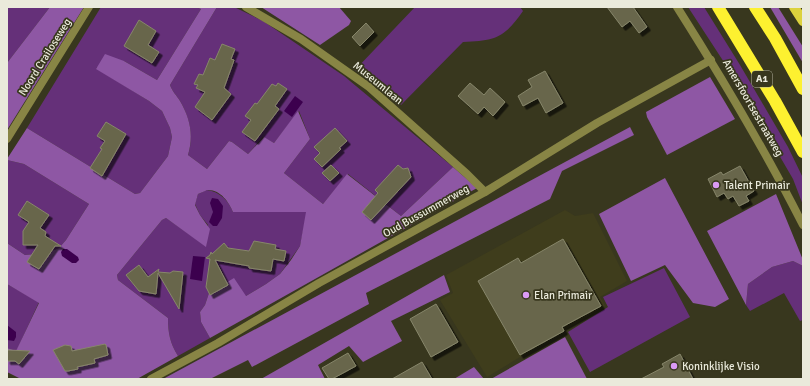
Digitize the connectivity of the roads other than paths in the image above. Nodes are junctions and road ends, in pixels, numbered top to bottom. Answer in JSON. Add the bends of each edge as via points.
{"nodes":[{"id":1,"x":89,"y":7,"type":"edge"},
{"id":2,"x":246,"y":7,"type":"edge"},
{"id":3,"x":677,"y":7,"type":"edge"},
{"id":4,"x":718,"y":7,"type":"edge"},
{"id":5,"x":755,"y":7,"type":"edge"},
{"id":6,"x":794,"y":7,"type":"edge"},
{"id":7,"x":803,"y":21,"type":"edge"},
{"id":8,"x":711,"y":60,"type":"junction"},
{"id":9,"x":803,"y":89,"type":"edge"},
{"id":10,"x":7,"y":139,"type":"edge"},
{"id":11,"x":803,"y":152,"type":"edge"},
{"id":12,"x":485,"y":192,"type":"junction"},
{"id":13,"x":803,"y":225,"type":"edge"},
{"id":14,"x":151,"y":379,"type":"edge"}],
"edges":[{"from":1,"to":10,"type":"street","name":"Noord Crailoseweg"},
{"from":2,"to":12,"type":"street","name":"Museumlaan","via":[[301,39],[369,87]]},
{"from":3,"to":8,"type":"street","name":"Amersfoortsestraatweg"},
{"from":4,"to":11,"type":"highway","number":"A1"},
{"from":5,"to":9,"type":"highway"},
{"from":6,"to":7,"type":"main road"},
{"from":8,"to":12,"type":"street","name":"Oud Bussummerweg","via":[[597,123]]},
{"from":8,"to":13,"type":"street","name":"Amersfoortsestraatweg","via":[[780,178]]},
{"from":12,"to":14,"type":"street","name":"Oud Bussummerweg"}]}
